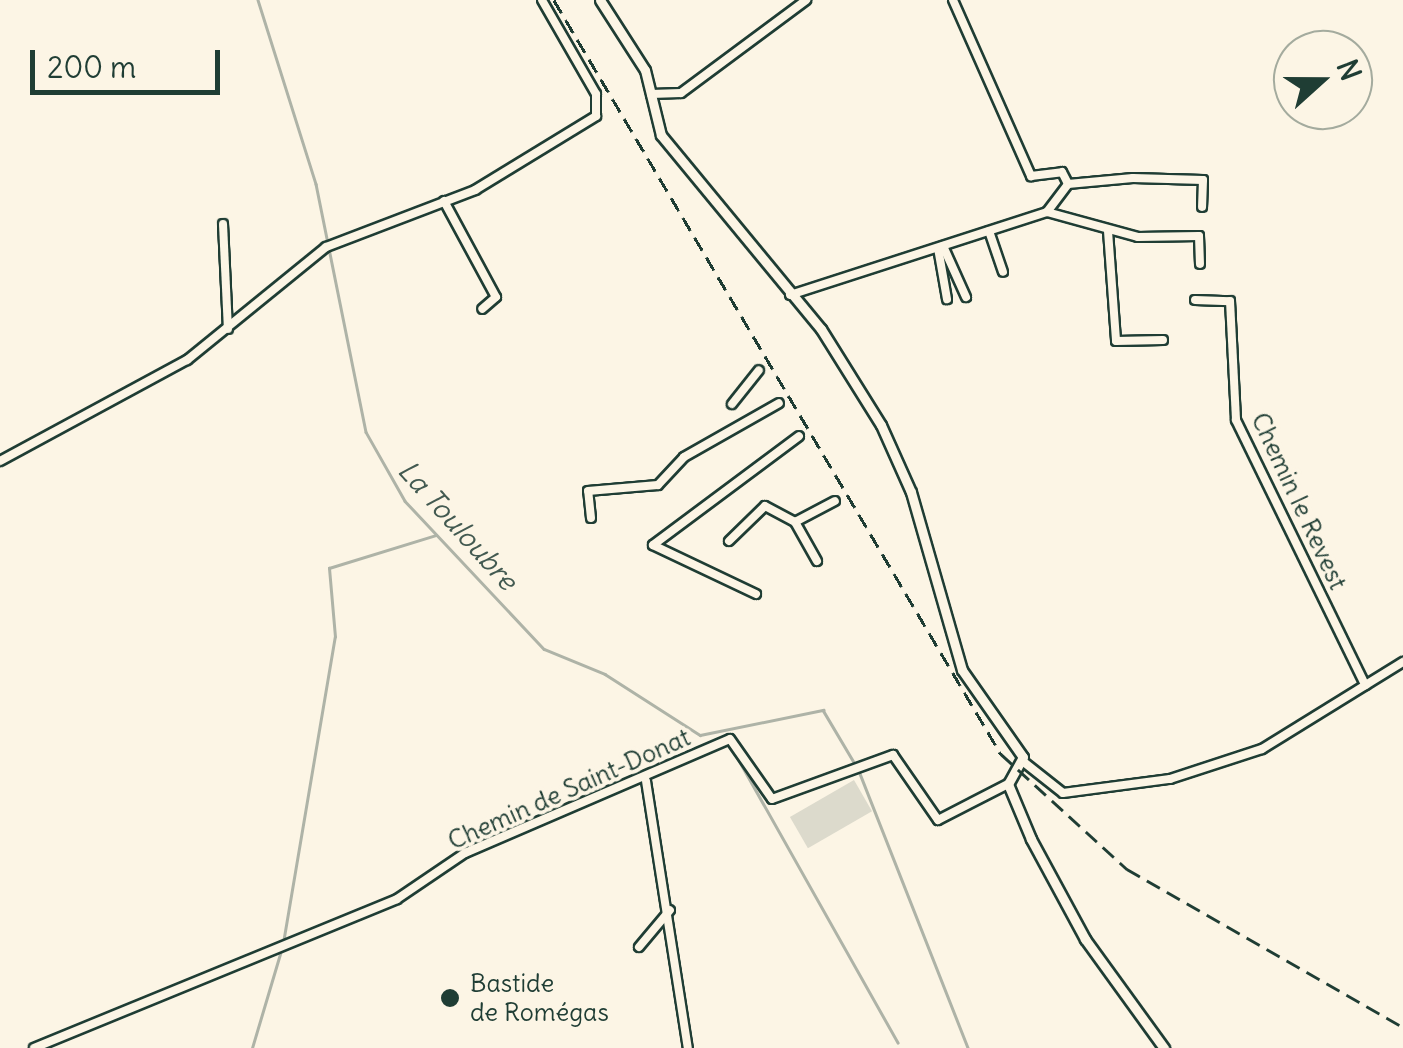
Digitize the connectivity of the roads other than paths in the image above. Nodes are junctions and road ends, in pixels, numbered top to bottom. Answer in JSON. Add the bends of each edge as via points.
{"nodes":[{"id":1,"x":542,"y":0,"type":"edge"},
{"id":2,"x":600,"y":0,"type":"edge"},
{"id":3,"x":806,"y":0,"type":"edge"},
{"id":4,"x":953,"y":0,"type":"edge"},
{"id":5,"x":652,"y":94,"type":"junction"},
{"id":6,"x":1068,"y":184,"type":"junction"},
{"id":7,"x":444,"y":201,"type":"junction"},
{"id":8,"x":1202,"y":207,"type":"dead end"},
{"id":9,"x":1047,"y":212,"type":"junction"},
{"id":10,"x":223,"y":224,"type":"dead end"},
{"id":11,"x":989,"y":231,"type":"junction"},
{"id":12,"x":1108,"y":232,"type":"junction"},
{"id":13,"x":940,"y":247,"type":"junction"},
{"id":14,"x":1200,"y":264,"type":"dead end"},
{"id":15,"x":1003,"y":272,"type":"dead end"},
{"id":16,"x":790,"y":296,"type":"junction"},
{"id":17,"x":966,"y":298,"type":"dead end"},
{"id":18,"x":946,"y":299,"type":"dead end"},
{"id":19,"x":1196,"y":300,"type":"dead end"},
{"id":20,"x":482,"y":309,"type":"dead end"},
{"id":21,"x":228,"y":329,"type":"junction"},
{"id":22,"x":1163,"y":340,"type":"dead end"},
{"id":23,"x":760,"y":370,"type":"dead end"},
{"id":24,"x":779,"y":403,"type":"dead end"},
{"id":25,"x":732,"y":404,"type":"dead end"},
{"id":26,"x":799,"y":436,"type":"dead end"},
{"id":27,"x":0,"y":461,"type":"edge"},
{"id":28,"x":835,"y":501,"type":"dead end"},
{"id":29,"x":591,"y":518,"type":"dead end"},
{"id":30,"x":794,"y":522,"type":"junction"},
{"id":31,"x":729,"y":540,"type":"dead end"},
{"id":32,"x":817,"y":561,"type":"dead end"},
{"id":33,"x":756,"y":594,"type":"dead end"},
{"id":34,"x":1403,"y":662,"type":"edge"},
{"id":35,"x":1365,"y":686,"type":"junction"},
{"id":36,"x":1024,"y":763,"type":"junction"},
{"id":37,"x":646,"y":781,"type":"junction"},
{"id":38,"x":1008,"y":784,"type":"junction"},
{"id":39,"x":670,"y":910,"type":"junction"},
{"id":40,"x":639,"y":946,"type":"dead end"},
{"id":41,"x":34,"y":1048,"type":"edge"},
{"id":42,"x":688,"y":1048,"type":"edge"},
{"id":43,"x":1164,"y":1048,"type":"edge"}],
"edges":[{"from":1,"to":7,"type":"street","via":[[596,94],[596,116]]},
{"from":2,"to":5,"type":"main road"},
{"from":3,"to":5,"type":"street","via":[[681,93]]},
{"from":4,"to":6,"type":"street","via":[[1031,176],[1062,172]]},
{"from":5,"to":16,"type":"main road","via":[[661,135]]},
{"from":6,"to":8,"type":"street","via":[[1203,180]]},
{"from":6,"to":9,"type":"street"},
{"from":7,"to":20,"type":"street","via":[[496,298]]},
{"from":7,"to":21,"type":"street","via":[[329,246]]},
{"from":9,"to":11,"type":"street"},
{"from":9,"to":12,"type":"street"},
{"from":10,"to":21,"type":"street"},
{"from":11,"to":13,"type":"street"},
{"from":11,"to":15,"type":"street"},
{"from":12,"to":14,"type":"street","via":[[1199,236]]},
{"from":12,"to":22,"type":"street","via":[[1116,341]]},
{"from":13,"to":16,"type":"street"},
{"from":13,"to":17,"type":"street"},
{"from":13,"to":18,"type":"street"},
{"from":16,"to":36,"type":"main road","via":[[830,341],[897,456],[962,670]]},
{"from":19,"to":35,"type":"street","name":"Chemin le Revest","via":[[1230,300],[1243,438]]},
{"from":21,"to":27,"type":"street"},
{"from":23,"to":25,"type":"street"},
{"from":24,"to":29,"type":"street","via":[[684,457],[658,485],[588,491]]},
{"from":26,"to":33,"type":"street","via":[[654,546]]},
{"from":28,"to":30,"type":"street"},
{"from":30,"to":31,"type":"street","via":[[765,506]]},
{"from":30,"to":32,"type":"street"},
{"from":34,"to":35,"type":"street"},
{"from":35,"to":36,"type":"street","via":[[1253,753],[1170,780],[1063,793]]},
{"from":36,"to":38,"type":"main road"},
{"from":37,"to":38,"type":"street","name":"Chemin de Saint-Donat","via":[[730,739],[772,799],[893,755],[938,820]]},
{"from":37,"to":39,"type":"street"},
{"from":37,"to":41,"type":"street","name":"Chemin de Saint-Donat","via":[[465,853],[397,899]]},
{"from":38,"to":43,"type":"main road","via":[[1065,908]]},
{"from":39,"to":40,"type":"street"},
{"from":39,"to":42,"type":"street"}]}
